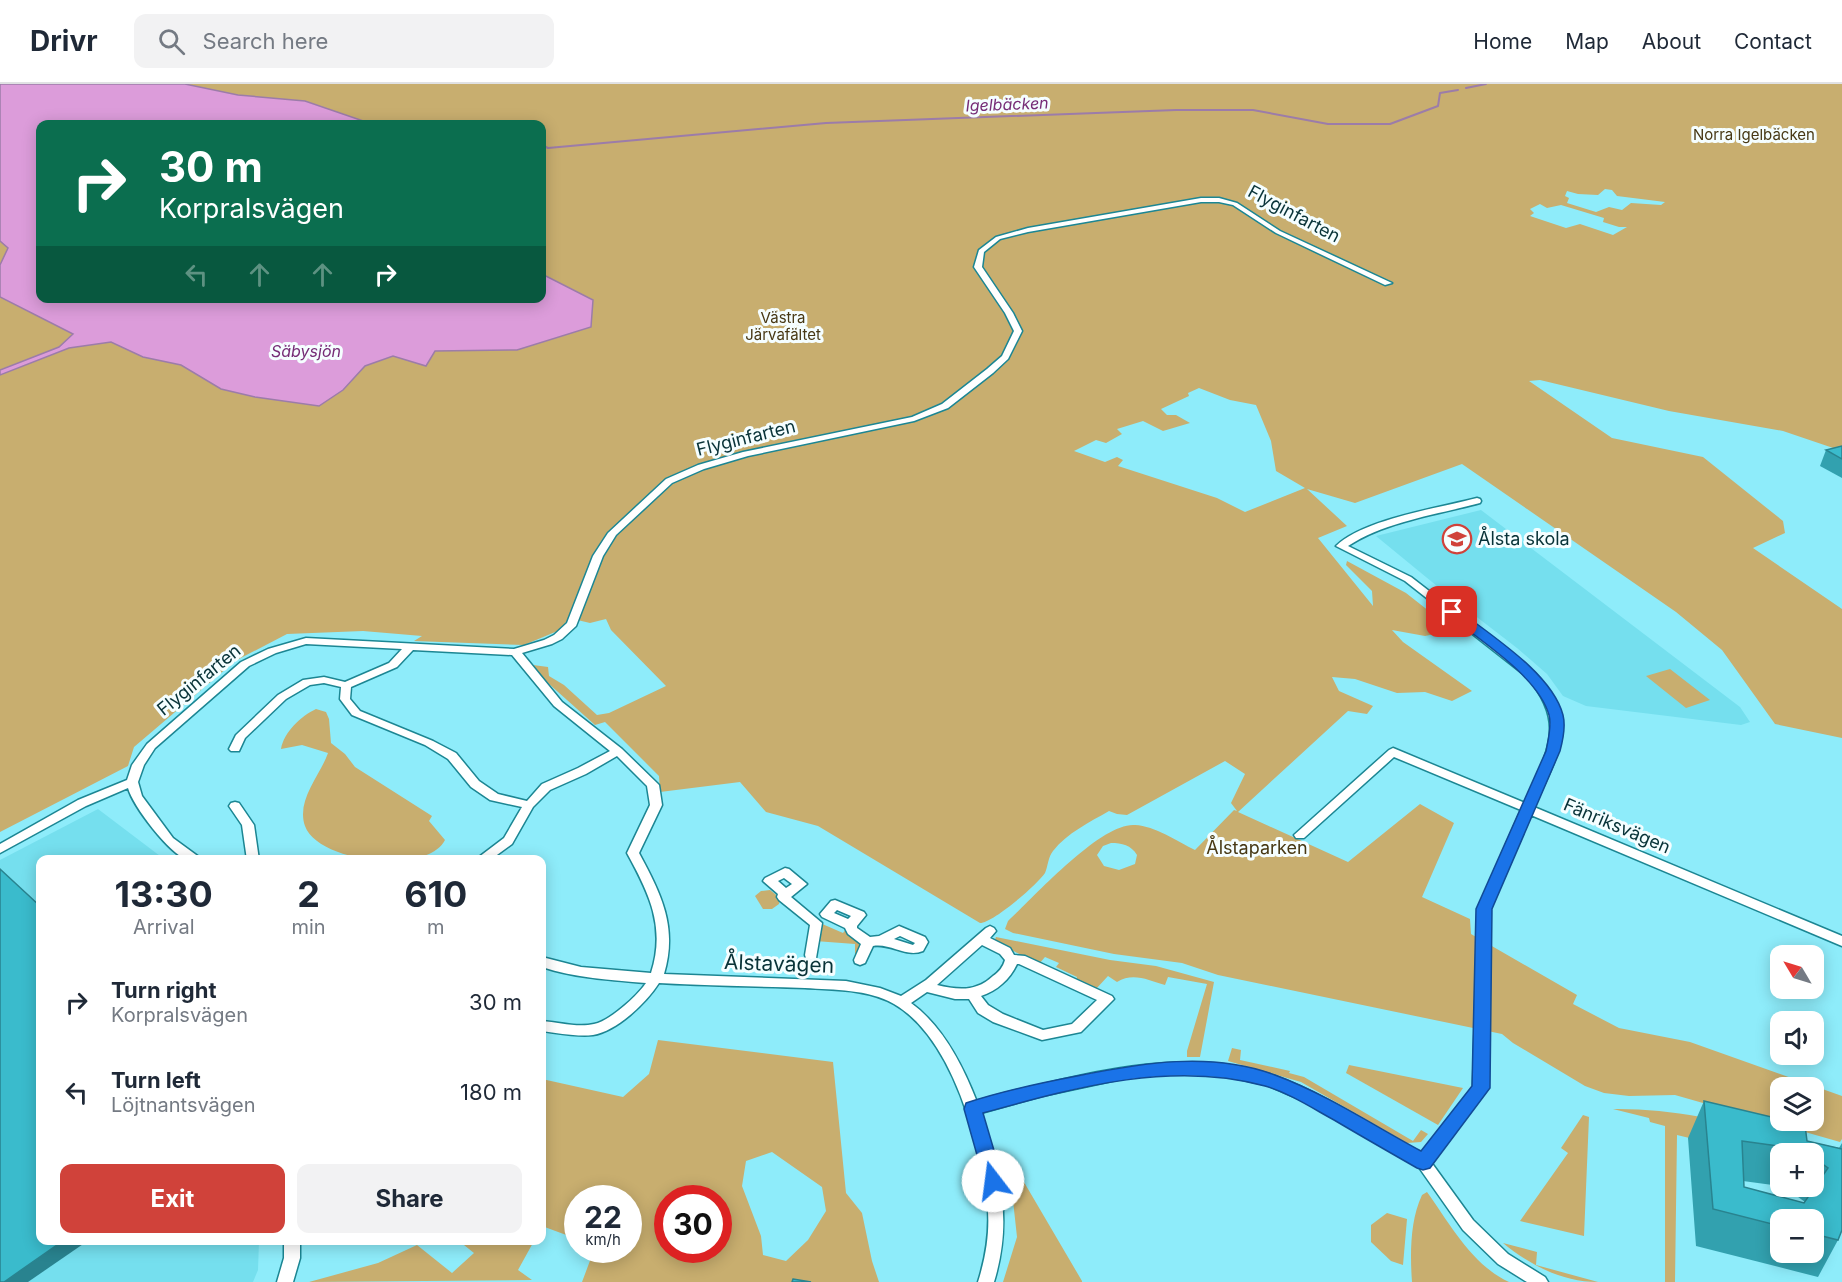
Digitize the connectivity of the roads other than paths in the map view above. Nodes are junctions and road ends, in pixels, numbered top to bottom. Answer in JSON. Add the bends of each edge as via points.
{"nodes":[{"id":1,"x":1388,"y":283,"type":"dead end"},
{"id":2,"x":1476,"y":501,"type":"dead end"},
{"id":3,"x":410,"y":647,"type":"junction"},
{"id":4,"x":515,"y":652,"type":"junction"},
{"id":5,"x":346,"y":685,"type":"junction"},
{"id":6,"x":235,"y":749,"type":"dead end"},
{"id":7,"x":618,"y":751,"type":"junction"},
{"id":8,"x":132,"y":782,"type":"junction"},
{"id":9,"x":529,"y":805,"type":"junction"},
{"id":10,"x":235,"y":806,"type":"dead end"},
{"id":11,"x":1528,"y":808,"type":"junction"},
{"id":12,"x":1300,"y":835,"type":"dead end"},
{"id":13,"x":0,"y":849,"type":"edge"},
{"id":14,"x":191,"y":855,"type":"edge"},
{"id":15,"x":252,"y":855,"type":"edge"},
{"id":16,"x":488,"y":855,"type":"edge"},
{"id":17,"x":786,"y":894,"type":"dead end"},
{"id":18,"x":821,"y":918,"type":"junction"},
{"id":19,"x":882,"y":940,"type":"dead end"},
{"id":20,"x":1842,"y":941,"type":"edge"},
{"id":21,"x":868,"y":942,"type":"junction"},
{"id":22,"x":811,"y":955,"type":"dead end"},
{"id":23,"x":860,"y":960,"type":"dead end"},
{"id":24,"x":1011,"y":960,"type":"junction"},
{"id":25,"x":546,"y":963,"type":"edge"},
{"id":26,"x":657,"y":980,"type":"junction"},
{"id":27,"x":925,"y":987,"type":"junction"},
{"id":28,"x":974,"y":994,"type":"junction"},
{"id":29,"x":902,"y":1002,"type":"junction"},
{"id":30,"x":546,"y":1026,"type":"edge"},
{"id":31,"x":973,"y":1109,"type":"junction"},
{"id":32,"x":1423,"y":1162,"type":"junction"},
{"id":33,"x":292,"y":1245,"type":"edge"},
{"id":34,"x":285,"y":1282,"type":"edge"},
{"id":35,"x":986,"y":1282,"type":"edge"},
{"id":36,"x":1540,"y":1282,"type":"edge"}],
"edges":[{"from":1,"to":4,"type":"street","name":"Flyginfarten","via":[[1278,232],[1236,204],[1219,200],[1070,222],[998,238],[981,251],[978,267],[1018,331],[1005,357],[990,371],[945,406],[914,419],[746,454],[701,466],[669,481],[613,533],[598,556],[578,612],[566,631],[548,642]]},
{"from":2,"to":11,"type":"street","via":[[1373,528],[1341,546],[1423,589],[1544,689],[1557,716],[1557,734]]},
{"from":3,"to":4,"type":"street","name":"Flyginfarten"},
{"from":3,"to":5,"type":"street","via":[[393,665]]},
{"from":3,"to":8,"type":"street","name":"Flyginfarten","via":[[306,641],[245,664],[151,746]]},
{"from":4,"to":7,"type":"street","via":[[558,704]]},
{"from":5,"to":6,"type":"street","via":[[324,680],[307,682],[282,697],[240,737]]},
{"from":5,"to":9,"type":"street","via":[[345,699],[356,713],[429,742],[452,756],[475,784],[494,797]]},
{"from":7,"to":9,"type":"street","via":[[546,787]]},
{"from":7,"to":26,"type":"street","via":[[653,785],[656,805],[633,853],[658,900],[666,946]]},
{"from":8,"to":13,"type":"street","via":[[82,803]]},
{"from":8,"to":14,"type":"street","via":[[136,797],[170,841]]},
{"from":9,"to":16,"type":"street","via":[[508,841]]},
{"from":10,"to":15,"type":"street","via":[[248,825]]},
{"from":11,"to":12,"type":"street","name":"Fänriksvägen","via":[[1393,752]]},
{"from":11,"to":20,"type":"street","name":"Fänriksvägen"},
{"from":11,"to":32,"type":"street","via":[[1484,909],[1480,1088]]},
{"from":17,"to":18,"type":"street","via":[[783,897]]},
{"from":18,"to":21,"type":"street","via":[[850,925]]},
{"from":18,"to":22,"type":"street"},
{"from":19,"to":21,"type":"street"},
{"from":21,"to":23,"type":"street"},
{"from":24,"to":27,"type":"street","via":[[986,935]]},
{"from":24,"to":28,"type":"street","via":[[1009,968],[989,989]]},
{"from":24,"to":28,"type":"street","via":[[1020,959],[1107,999],[1076,1028],[1042,1035],[990,1013]]},
{"from":25,"to":26,"type":"street","name":"Ålstavägen","via":[[567,971]]},
{"from":26,"to":29,"type":"street","name":"Ålstavägen","via":[[849,987],[882,993]]},
{"from":26,"to":30,"type":"street","via":[[643,998],[594,1030]]},
{"from":27,"to":28,"type":"street","via":[[958,995]]},
{"from":27,"to":29,"type":"street"},
{"from":29,"to":31,"type":"street","via":[[928,1027],[948,1055]]},
{"from":31,"to":32,"type":"street","via":[[1135,1071],[1179,1067],[1225,1071],[1269,1080],[1309,1097]]},
{"from":31,"to":35,"type":"street","via":[[993,1181],[998,1218],[995,1258]]},
{"from":32,"to":36,"type":"street","via":[[1468,1225],[1503,1259]]},
{"from":33,"to":34,"type":"street"}]}
